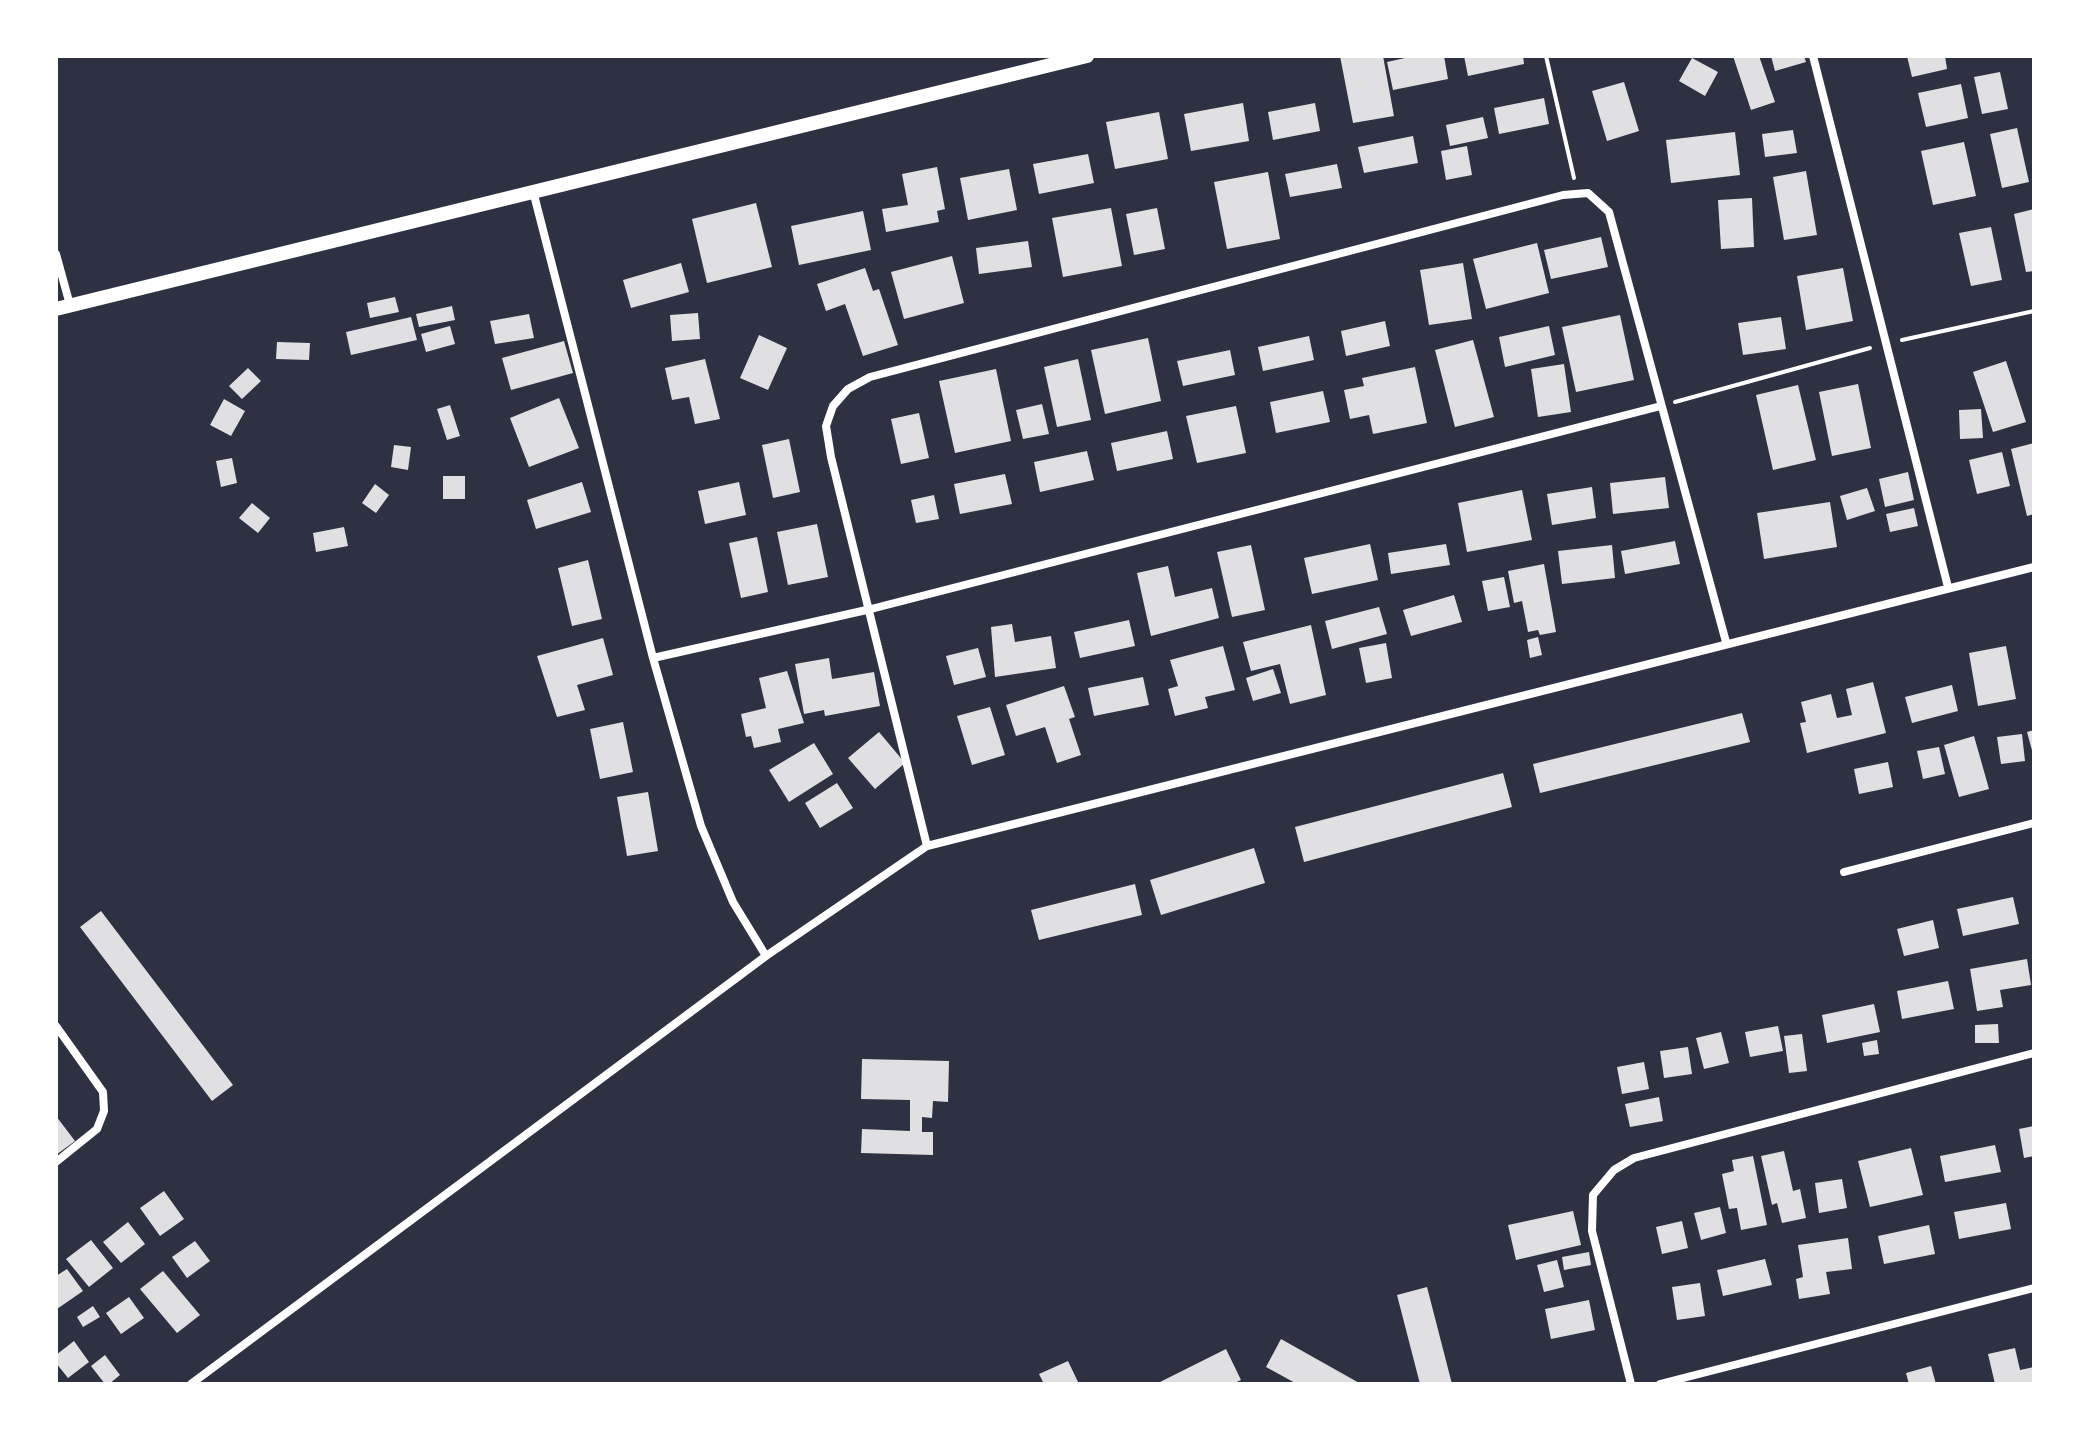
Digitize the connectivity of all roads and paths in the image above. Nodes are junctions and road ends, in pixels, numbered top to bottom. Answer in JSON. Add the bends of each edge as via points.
{"nodes":[{"id":1,"x":1087,"y":56,"type":"edge"},
{"id":2,"x":1546,"y":56,"type":"edge"},
{"id":3,"x":1813,"y":56,"type":"edge"},
{"id":4,"x":1068,"y":58,"type":"edge"},
{"id":5,"x":533,"y":191,"type":"junction"},
{"id":6,"x":1577,"y":192,"type":"junction"},
{"id":7,"x":56,"y":254,"type":"edge"},
{"id":8,"x":63,"y":307,"type":"edge"},
{"id":9,"x":2034,"y":311,"type":"edge"},
{"id":10,"x":1885,"y":344,"type":"junction"},
{"id":11,"x":1661,"y":406,"type":"junction"},
{"id":12,"x":2034,"y":567,"type":"edge"},
{"id":13,"x":1948,"y":587,"type":"junction"},
{"id":14,"x":871,"y":609,"type":"junction"},
{"id":15,"x":1726,"y":642,"type":"junction"},
{"id":16,"x":653,"y":658,"type":"junction"},
{"id":17,"x":2034,"y":823,"type":"edge"},
{"id":18,"x":927,"y":846,"type":"junction"},
{"id":19,"x":1844,"y":872,"type":"dead end"},
{"id":20,"x":766,"y":956,"type":"junction"},
{"id":21,"x":56,"y":1026,"type":"edge"},
{"id":22,"x":2034,"y":1053,"type":"edge"},
{"id":23,"x":56,"y":1162,"type":"edge"},
{"id":24,"x":2034,"y":1288,"type":"edge"},
{"id":25,"x":191,"y":1384,"type":"edge"},
{"id":26,"x":1631,"y":1384,"type":"edge"},
{"id":27,"x":1660,"y":1384,"type":"edge"}],
"edges":[{"from":1,"to":4,"type":"street"},
{"from":2,"to":6,"type":"path"},
{"from":3,"to":10,"type":"street"},
{"from":4,"to":5,"type":"street"},
{"from":5,"to":8,"type":"street"},
{"from":5,"to":16,"type":"street"},
{"from":6,"to":11,"type":"street","via":[[1595,197],[1609,212]]},
{"from":6,"to":14,"type":"street","via":[[870,377],[848,389],[833,406],[826,426]]},
{"from":7,"to":8,"type":"street"},
{"from":9,"to":10,"type":"path"},
{"from":10,"to":11,"type":"path"},
{"from":10,"to":13,"type":"street"},
{"from":11,"to":14,"type":"street"},
{"from":11,"to":15,"type":"street"},
{"from":12,"to":13,"type":"street"},
{"from":13,"to":15,"type":"street"},
{"from":14,"to":16,"type":"street"},
{"from":14,"to":18,"type":"street"},
{"from":15,"to":18,"type":"street"},
{"from":16,"to":20,"type":"street","via":[[714,864]]},
{"from":17,"to":19,"type":"street"},
{"from":18,"to":20,"type":"street"},
{"from":20,"to":25,"type":"street"},
{"from":21,"to":23,"type":"street","via":[[103,1092],[104,1111],[97,1129]]},
{"from":22,"to":26,"type":"street","via":[[1634,1158],[1614,1170],[1593,1195],[1592,1231]]},
{"from":24,"to":27,"type":"street"}]}
